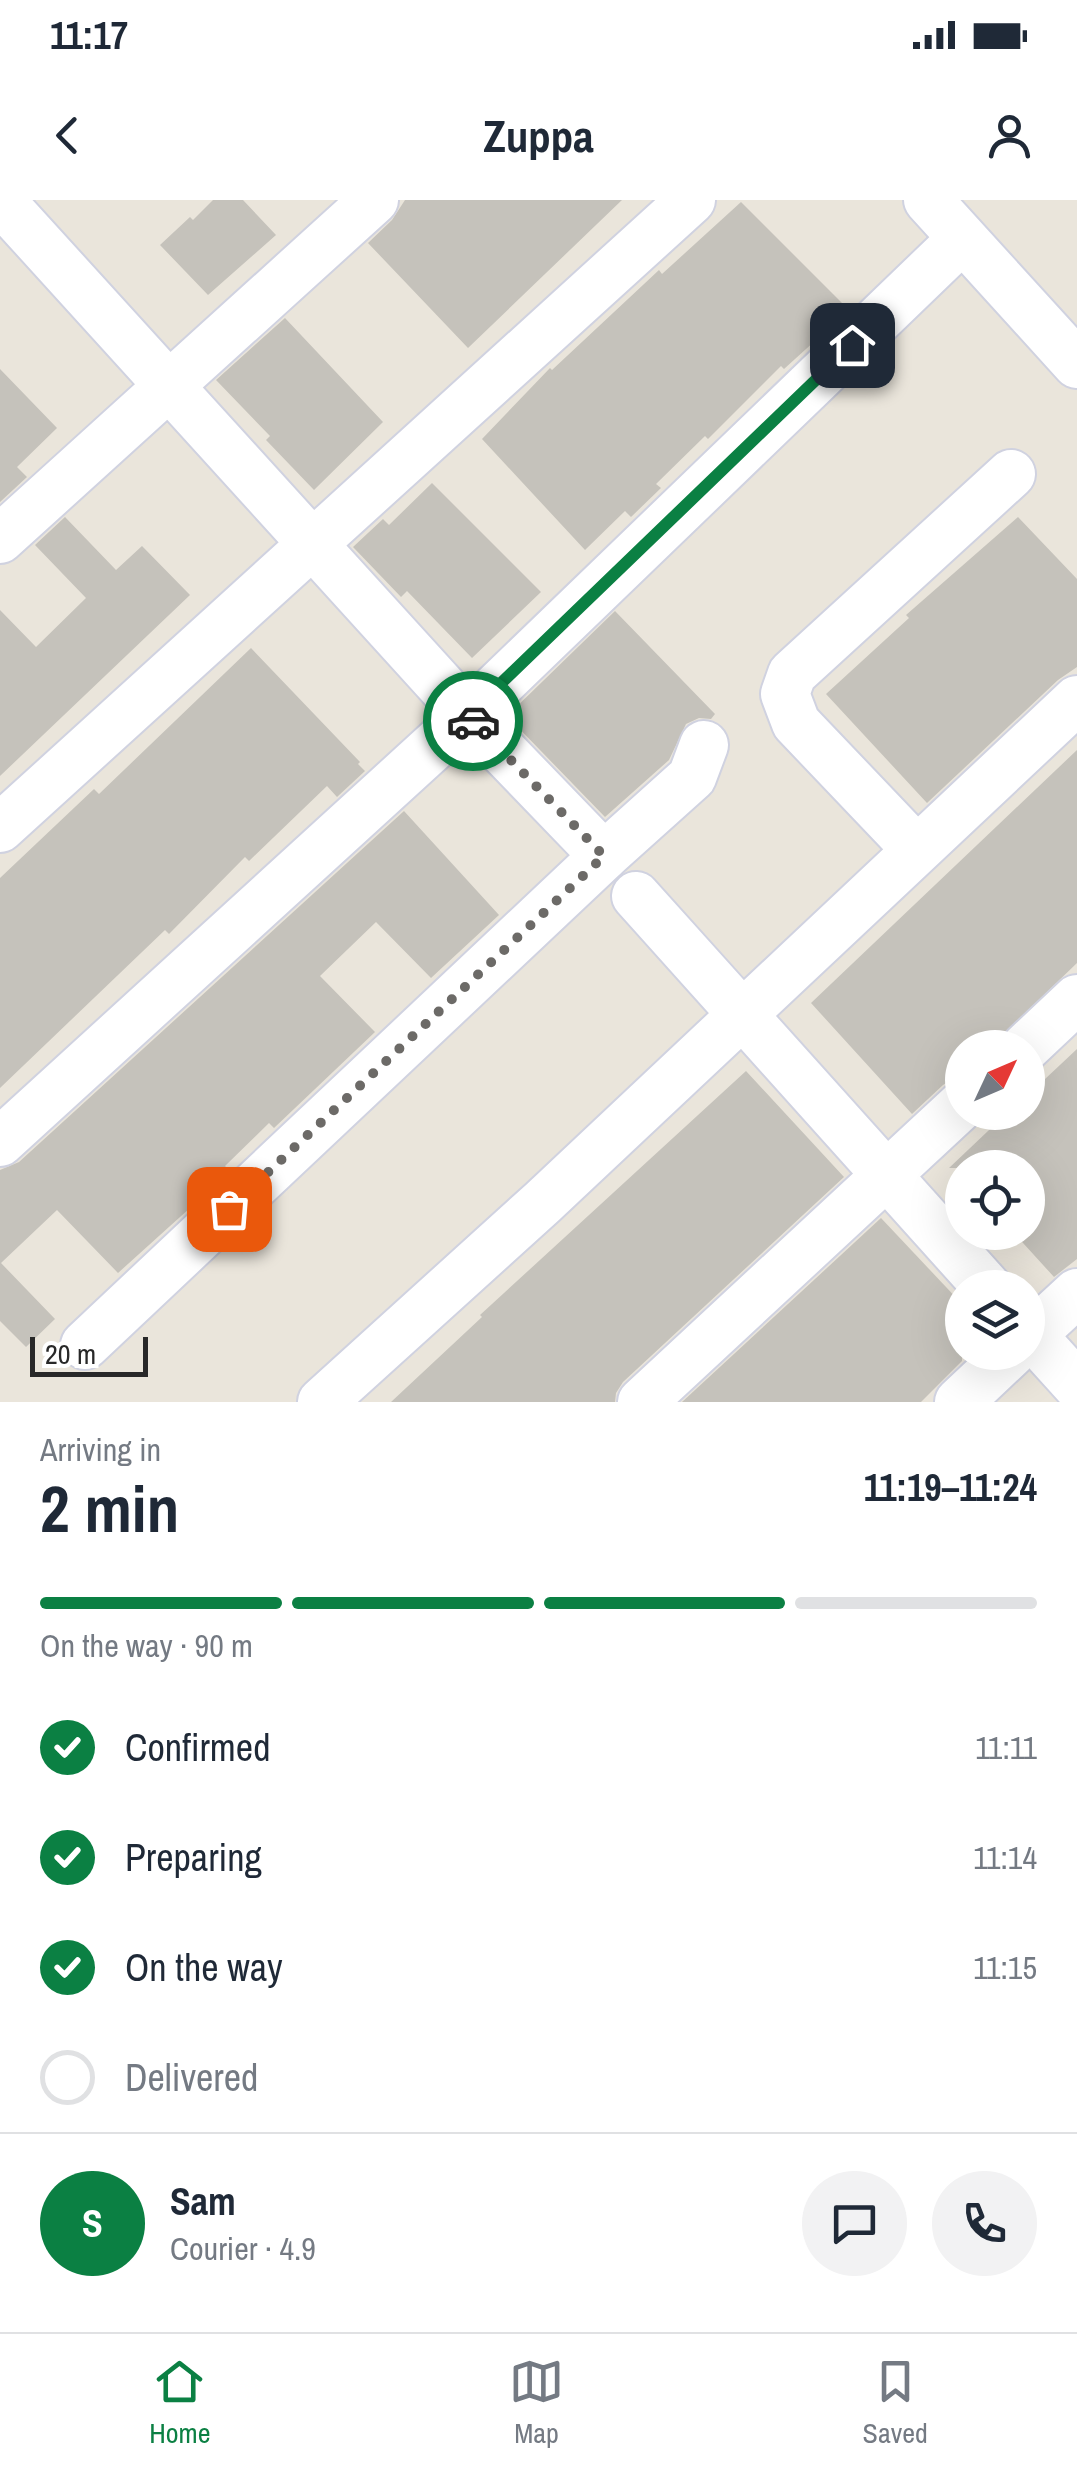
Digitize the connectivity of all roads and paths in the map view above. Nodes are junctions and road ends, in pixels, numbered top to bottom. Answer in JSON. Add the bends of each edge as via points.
{"nodes":[{"id":1,"x":374,"y":200,"type":"edge"},
{"id":2,"x":691,"y":200,"type":"edge"},
{"id":3,"x":928,"y":200,"type":"edge"},
{"id":4,"x":14,"y":214,"type":"edge"},
{"id":5,"x":962,"y":240,"type":"junction"},
{"id":6,"x":1077,"y":364,"type":"edge"},
{"id":7,"x":168,"y":386,"type":"junction"},
{"id":8,"x":1011,"y":474,"type":"dead end"},
{"id":9,"x":0,"y":538,"type":"edge"},
{"id":10,"x":311,"y":543,"type":"junction"},
{"id":11,"x":1077,"y":700,"type":"edge"},
{"id":12,"x":468,"y":715,"type":"junction"},
{"id":13,"x":704,"y":745,"type":"dead end"},
{"id":14,"x":0,"y":828,"type":"edge"},
{"id":15,"x":916,"y":848,"type":"junction"},
{"id":16,"x":604,"y":856,"type":"junction"},
{"id":17,"x":636,"y":896,"type":"dead end"},
{"id":18,"x":1077,"y":999,"type":"edge"},
{"id":19,"x":741,"y":1014,"type":"junction"},
{"id":20,"x":1044,"y":1030,"type":"edge"},
{"id":21,"x":945,"y":1121,"type":"edge"},
{"id":22,"x":0,"y":1142,"type":"edge"},
{"id":23,"x":886,"y":1176,"type":"junction"},
{"id":24,"x":972,"y":1270,"type":"edge"},
{"id":25,"x":1077,"y":1293,"type":"edge"},
{"id":26,"x":1045,"y":1321,"type":"edge"},
{"id":27,"x":84,"y":1345,"type":"dead end"},
{"id":28,"x":1045,"y":1357,"type":"edge"},
{"id":29,"x":992,"y":1370,"type":"edge"},
{"id":30,"x":1077,"y":1385,"type":"edge"},
{"id":31,"x":322,"y":1402,"type":"edge"},
{"id":32,"x":642,"y":1402,"type":"edge"},
{"id":33,"x":959,"y":1402,"type":"edge"}],
"edges":[{"from":1,"to":7,"type":"street"},
{"from":2,"to":10,"type":"street"},
{"from":3,"to":5,"type":"street"},
{"from":4,"to":7,"type":"street"},
{"from":5,"to":6,"type":"street"},
{"from":5,"to":12,"type":"street"},
{"from":7,"to":9,"type":"street"},
{"from":7,"to":10,"type":"street"},
{"from":8,"to":15,"type":"street","via":[[792,674],[785,694],[796,723]]},
{"from":10,"to":12,"type":"street"},
{"from":10,"to":14,"type":"street"},
{"from":11,"to":15,"type":"street"},
{"from":12,"to":16,"type":"street"},
{"from":12,"to":22,"type":"street"},
{"from":13,"to":16,"type":"street","via":[[692,778]]},
{"from":15,"to":19,"type":"street"},
{"from":16,"to":27,"type":"street"},
{"from":17,"to":19,"type":"street"},
{"from":18,"to":20,"type":"street"},
{"from":19,"to":23,"type":"street"},
{"from":19,"to":31,"type":"street"},
{"from":21,"to":23,"type":"street"},
{"from":23,"to":24,"type":"street"},
{"from":23,"to":32,"type":"street"},
{"from":25,"to":26,"type":"street"},
{"from":28,"to":30,"type":"street"},
{"from":29,"to":33,"type":"street"}]}
